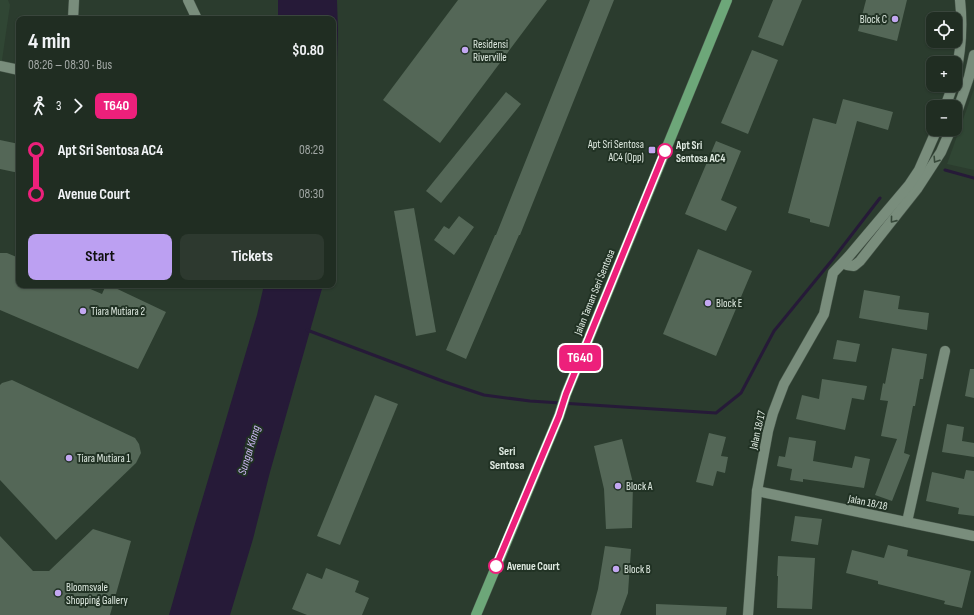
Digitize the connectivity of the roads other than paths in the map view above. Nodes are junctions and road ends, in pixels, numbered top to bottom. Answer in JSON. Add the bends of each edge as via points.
{"nodes":[{"id":1,"x":74,"y":0,"type":"edge"},
{"id":2,"x":188,"y":0,"type":"edge"},
{"id":3,"x":727,"y":0,"type":"edge"},
{"id":4,"x":960,"y":0,"type":"edge"},
{"id":5,"x":73,"y":16,"type":"edge"},
{"id":6,"x":196,"y":16,"type":"edge"},
{"id":7,"x":974,"y":55,"type":"edge"},
{"id":8,"x":960,"y":56,"type":"edge"},
{"id":9,"x":0,"y":66,"type":"edge"},
{"id":10,"x":16,"y":69,"type":"edge"},
{"id":11,"x":961,"y":100,"type":"edge"},
{"id":12,"x":934,"y":136,"type":"edge"},
{"id":13,"x":948,"y":136,"type":"edge"},
{"id":14,"x":913,"y":187,"type":"junction"},
{"id":15,"x":945,"y":351,"type":"dead end"},
{"id":16,"x":757,"y":491,"type":"junction"},
{"id":17,"x":907,"y":522,"type":"junction"},
{"id":18,"x":974,"y":536,"type":"edge"},
{"id":19,"x":476,"y":615,"type":"edge"},
{"id":20,"x":748,"y":615,"type":"edge"}],
"edges":[{"from":1,"to":5,"type":"street"},
{"from":2,"to":6,"type":"street"},
{"from":3,"to":19,"type":"main road","name":"Jalan Taman Seri Sentosa"},
{"from":4,"to":8,"type":"street","via":[[962,34]]},
{"from":7,"to":11,"type":"street"},
{"from":9,"to":10,"type":"street"},
{"from":12,"to":14,"type":"street"},
{"from":13,"to":14,"type":"street","one_way":true,"via":[[941,152]]},
{"from":14,"to":16,"type":"street","name":"Jalan 18/17","via":[[833,273],[824,314],[784,384],[773,413]]},
{"from":15,"to":17,"type":"street"},
{"from":16,"to":17,"type":"street","name":"Jalan 18/18"},
{"from":16,"to":20,"type":"street","name":"Jalan 18/17"},
{"from":17,"to":18,"type":"street","name":"Jalan 18/18"}]}
